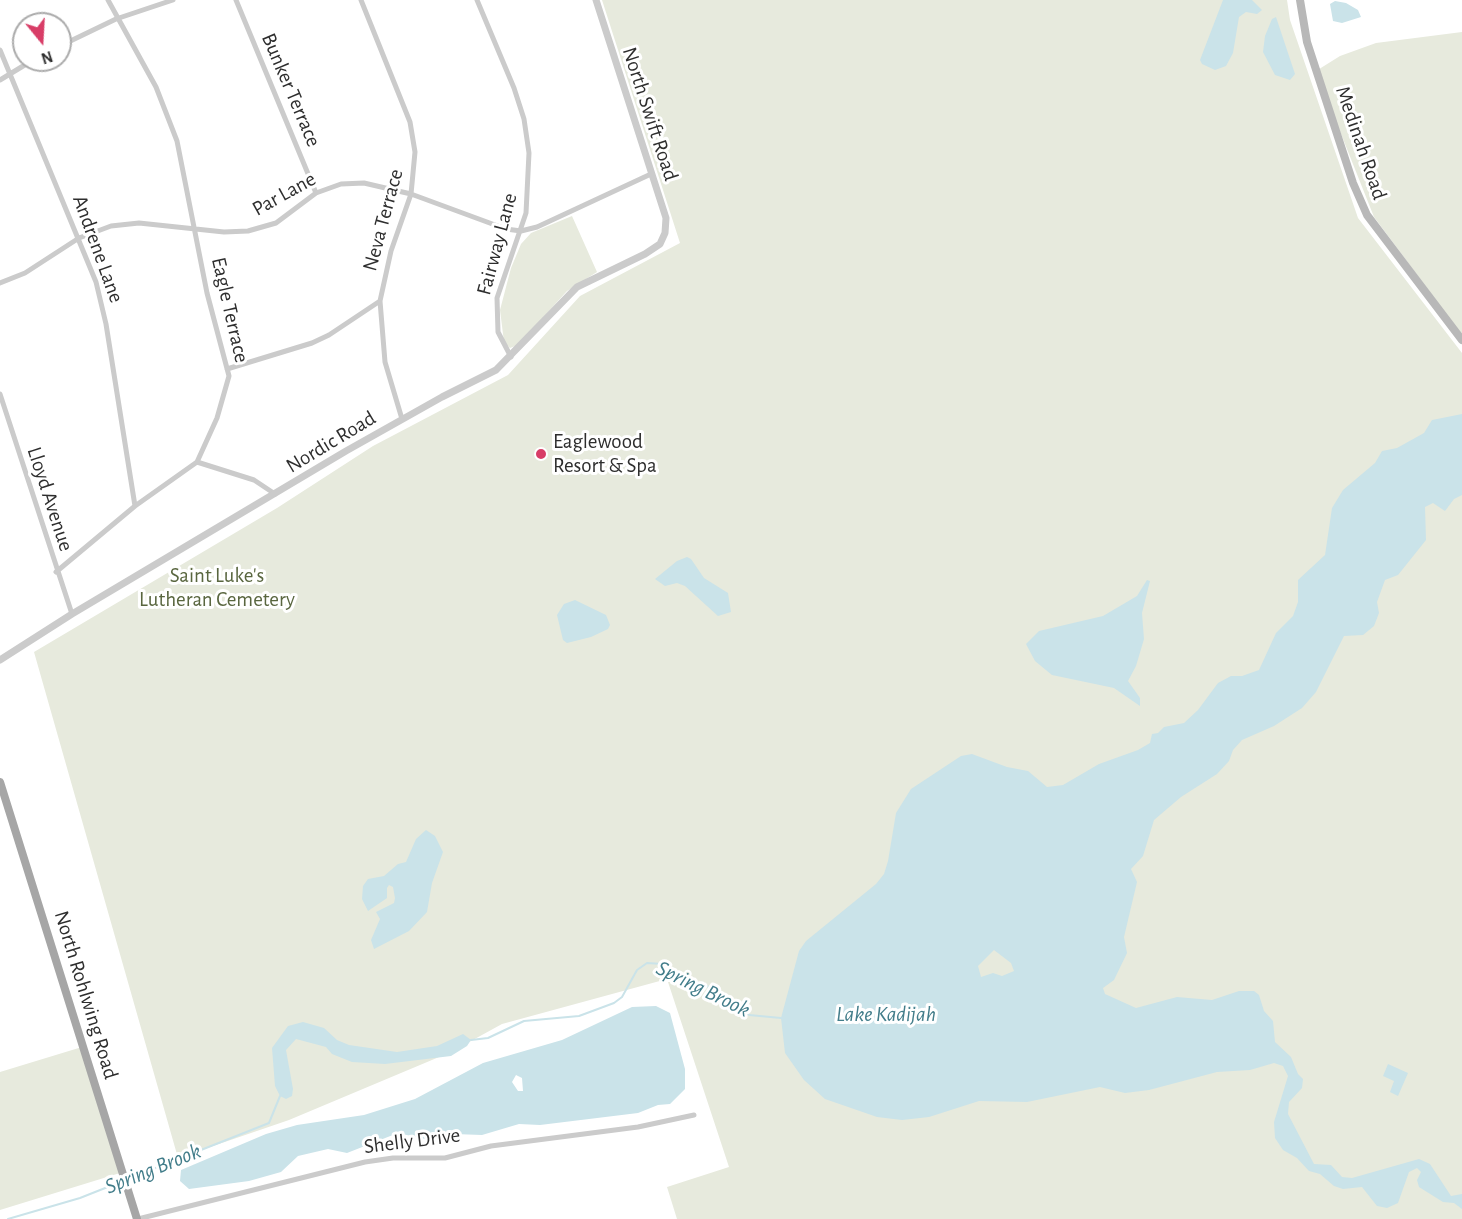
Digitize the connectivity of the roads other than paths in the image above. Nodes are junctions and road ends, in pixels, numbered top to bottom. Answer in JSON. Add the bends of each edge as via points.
{"nodes":[{"id":1,"x":108,"y":0,"type":"edge"},
{"id":2,"x":173,"y":0,"type":"edge"},
{"id":3,"x":236,"y":0,"type":"edge"},
{"id":4,"x":361,"y":0,"type":"edge"},
{"id":5,"x":477,"y":0,"type":"edge"},
{"id":6,"x":596,"y":0,"type":"edge"},
{"id":7,"x":1300,"y":0,"type":"edge"},
{"id":8,"x":116,"y":19,"type":"junction"},
{"id":9,"x":72,"y":40,"type":"edge"},
{"id":10,"x":0,"y":50,"type":"edge"},
{"id":11,"x":12,"y":72,"type":"edge"},
{"id":12,"x":9,"y":74,"type":"junction"},
{"id":13,"x":0,"y":80,"type":"edge"},
{"id":14,"x":651,"y":174,"type":"junction"},
{"id":15,"x":316,"y":193,"type":"junction"},
{"id":16,"x":411,"y":194,"type":"junction"},
{"id":17,"x":195,"y":228,"type":"junction"},
{"id":18,"x":521,"y":231,"type":"junction"},
{"id":19,"x":79,"y":238,"type":"junction"},
{"id":20,"x":663,"y":238,"type":"joint"},
{"id":21,"x":0,"y":283,"type":"edge"},
{"id":22,"x":380,"y":301,"type":"junction"},
{"id":23,"x":1462,"y":340,"type":"edge"},
{"id":24,"x":511,"y":357,"type":"junction"},
{"id":25,"x":228,"y":369,"type":"junction"},
{"id":26,"x":0,"y":393,"type":"edge"},
{"id":27,"x":402,"y":419,"type":"junction"},
{"id":28,"x":197,"y":462,"type":"junction"},
{"id":29,"x":275,"y":494,"type":"junction"},
{"id":30,"x":135,"y":506,"type":"junction"},
{"id":31,"x":56,"y":572,"type":"junction"},
{"id":32,"x":72,"y":614,"type":"junction"},
{"id":33,"x":0,"y":660,"type":"edge"},
{"id":34,"x":0,"y":782,"type":"edge"},
{"id":35,"x":694,"y":1115,"type":"dead end"},
{"id":36,"x":138,"y":1219,"type":"edge"}],
"edges":[{"from":1,"to":8,"type":"street","name":"Eagle Terrace"},
{"from":2,"to":8,"type":"street"},
{"from":3,"to":15,"type":"street","name":"Bunker Terrace"},
{"from":4,"to":16,"type":"street","name":"Neva Terrace","via":[[410,122],[415,152]]},
{"from":5,"to":18,"type":"street","name":"Fairway Lane","via":[[524,119],[530,179]]},
{"from":6,"to":14,"type":"street","name":"North Swift Road"},
{"from":7,"to":23,"type":"main road","name":"Medinah Road","via":[[1307,42],[1367,215]]},
{"from":8,"to":9,"type":"street"},
{"from":8,"to":17,"type":"street","name":"Eagle Terrace","via":[[146,67],[168,113],[183,163]]},
{"from":10,"to":12,"type":"street","name":"Andrene Lane"},
{"from":11,"to":12,"type":"street"},
{"from":12,"to":13,"type":"street"},
{"from":12,"to":19,"type":"street","name":"Andrene Lane"},
{"from":14,"to":18,"type":"street"},
{"from":14,"to":20,"type":"street","name":"North Swift Road","via":[[666,218]]},
{"from":15,"to":16,"type":"street","name":"Par Lane","via":[[353,183]]},
{"from":15,"to":17,"type":"street","name":"Par Lane","via":[[289,215],[264,227],[236,232]]},
{"from":16,"to":18,"type":"street","name":"Par Lane"},
{"from":16,"to":22,"type":"street","name":"Neva Terrace","via":[[391,251]]},
{"from":17,"to":19,"type":"street","name":"Par Lane","via":[[125,224]]},
{"from":17,"to":25,"type":"street","name":"Eagle Terrace","via":[[207,293]]},
{"from":18,"to":24,"type":"street","name":"Fairway Lane","via":[[499,285],[496,309],[501,342]]},
{"from":19,"to":21,"type":"street","name":"Par Lane","via":[[25,273]]},
{"from":19,"to":30,"type":"street","name":"Andrene Lane","via":[[96,282],[106,324]]},
{"from":20,"to":24,"type":"street","name":"Nordic Road","via":[[654,249],[577,287]]},
{"from":22,"to":25,"type":"street","via":[[312,343]]},
{"from":22,"to":27,"type":"street","name":"Neva Terrace","via":[[385,362]]},
{"from":24,"to":27,"type":"street","name":"Nordic Road","via":[[496,370]]},
{"from":25,"to":28,"type":"street","name":"Eagle Terrace","via":[[220,410]]},
{"from":26,"to":31,"type":"street","name":"Lloyd Avenue"},
{"from":27,"to":29,"type":"street","name":"Nordic Road"},
{"from":28,"to":29,"type":"street","via":[[254,480]]},
{"from":28,"to":30,"type":"street"},
{"from":29,"to":32,"type":"street","name":"Nordic Road"},
{"from":30,"to":31,"type":"street"},
{"from":31,"to":32,"type":"street","name":"Lloyd Avenue"},
{"from":32,"to":33,"type":"street","name":"Nordic Road"},
{"from":34,"to":36,"type":"main road","name":"North Rohlwing Road"},
{"from":35,"to":36,"type":"street","name":"Shelly Drive","via":[[638,1127],[491,1146],[445,1158],[365,1162]]}]}
